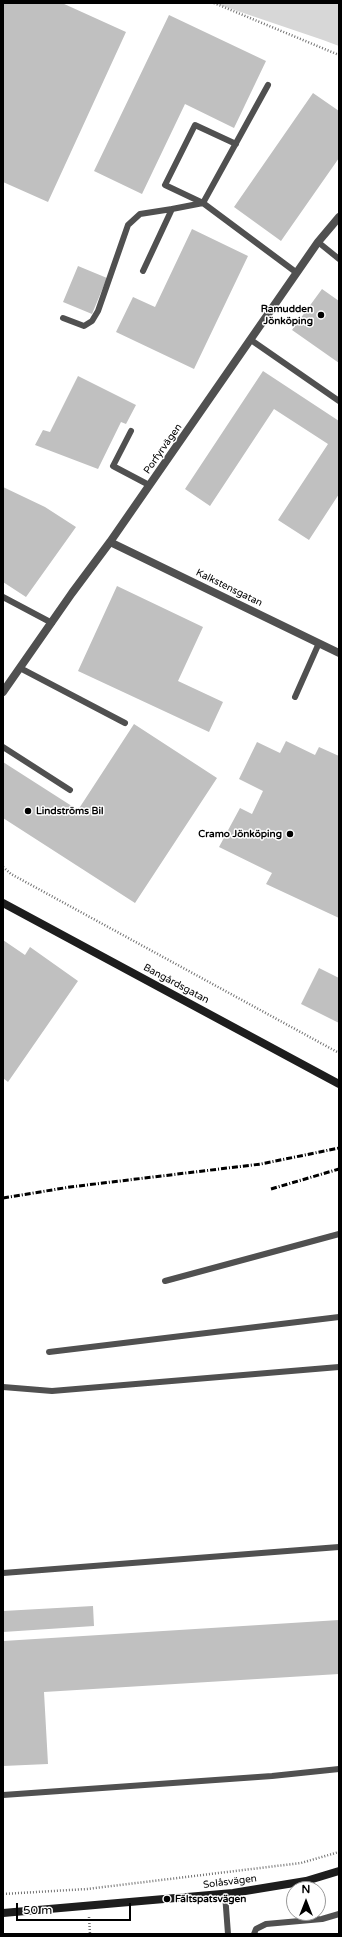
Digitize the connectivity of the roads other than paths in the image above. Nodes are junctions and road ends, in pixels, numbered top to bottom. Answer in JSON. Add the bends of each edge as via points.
{"nodes":[{"id":1,"x":268,"y":85,"type":"dead end"},
{"id":2,"x":236,"y":144,"type":"junction"},
{"id":3,"x":203,"y":203,"type":"junction"},
{"id":4,"x":172,"y":210,"type":"junction"},
{"id":5,"x":339,"y":217,"type":"edge"},
{"id":6,"x":318,"y":242,"type":"junction"},
{"id":7,"x":339,"y":259,"type":"edge"},
{"id":8,"x":143,"y":271,"type":"dead end"},
{"id":9,"x":297,"y":273,"type":"junction"},
{"id":10,"x":63,"y":318,"type":"dead end"},
{"id":11,"x":251,"y":340,"type":"junction"},
{"id":12,"x":339,"y":401,"type":"edge"},
{"id":13,"x":131,"y":431,"type":"dead end"},
{"id":14,"x":150,"y":485,"type":"junction"},
{"id":15,"x":110,"y":542,"type":"junction"},
{"id":16,"x":3,"y":597,"type":"edge"},
{"id":17,"x":52,"y":623,"type":"junction"},
{"id":18,"x":319,"y":643,"type":"junction"},
{"id":19,"x":339,"y":653,"type":"edge"},
{"id":20,"x":20,"y":668,"type":"junction"},
{"id":21,"x":3,"y":692,"type":"edge"},
{"id":22,"x":295,"y":697,"type":"dead end"},
{"id":23,"x":125,"y":723,"type":"dead end"},
{"id":24,"x":3,"y":747,"type":"edge"},
{"id":25,"x":70,"y":790,"type":"dead end"},
{"id":26,"x":3,"y":903,"type":"edge"},
{"id":27,"x":339,"y":1084,"type":"edge"},
{"id":28,"x":339,"y":1234,"type":"edge"},
{"id":29,"x":166,"y":1281,"type":"dead end"},
{"id":30,"x":339,"y":1317,"type":"edge"},
{"id":31,"x":49,"y":1352,"type":"dead end"},
{"id":32,"x":339,"y":1367,"type":"edge"},
{"id":33,"x":3,"y":1386,"type":"edge"},
{"id":34,"x":339,"y":1546,"type":"edge"},
{"id":35,"x":3,"y":1573,"type":"edge"},
{"id":36,"x":339,"y":1769,"type":"edge"},
{"id":37,"x":3,"y":1795,"type":"edge"},
{"id":38,"x":339,"y":1871,"type":"edge"},
{"id":39,"x":225,"y":1894,"type":"junction"},
{"id":40,"x":3,"y":1913,"type":"edge"},
{"id":41,"x":339,"y":1914,"type":"edge"},
{"id":42,"x":228,"y":1934,"type":"edge"},
{"id":43,"x":254,"y":1934,"type":"edge"}],
"edges":[{"from":1,"to":2,"type":"lane"},
{"from":2,"to":3,"type":"lane"},
{"from":2,"to":3,"type":"lane","via":[[195,125],[164,186]]},
{"from":3,"to":4,"type":"lane"},
{"from":3,"to":9,"type":"lane"},
{"from":4,"to":8,"type":"lane"},
{"from":4,"to":10,"type":"lane","via":[[140,214],[128,225],[98,312],[92,321],[84,326]]},
{"from":5,"to":6,"type":"street","name":"Porfyrvägen"},
{"from":6,"to":7,"type":"lane"},
{"from":6,"to":9,"type":"street","name":"Porfyrvägen"},
{"from":9,"to":11,"type":"street","name":"Porfyrvägen"},
{"from":11,"to":12,"type":"lane"},
{"from":11,"to":14,"type":"street","name":"Porfyrvägen"},
{"from":13,"to":14,"type":"lane","via":[[113,466]]},
{"from":14,"to":15,"type":"street","name":"Porfyrvägen"},
{"from":15,"to":17,"type":"street","name":"Porfyrvägen"},
{"from":15,"to":18,"type":"street","name":"Kalkstensgatan"},
{"from":16,"to":17,"type":"lane"},
{"from":17,"to":20,"type":"street","name":"Porfyrvägen"},
{"from":18,"to":19,"type":"street","name":"Kalkstensgatan"},
{"from":18,"to":22,"type":"lane"},
{"from":20,"to":21,"type":"street","name":"Porfyrvägen"},
{"from":20,"to":23,"type":"lane"},
{"from":24,"to":25,"type":"lane"},
{"from":26,"to":27,"type":"main road","name":"Bangårdsgatan"},
{"from":28,"to":29,"type":"lane"},
{"from":30,"to":31,"type":"lane"},
{"from":32,"to":33,"type":"lane","via":[[52,1391]]},
{"from":34,"to":35,"type":"lane"},
{"from":36,"to":37,"type":"lane"},
{"from":38,"to":39,"type":"main road","name":"Solåsvägen","via":[[306,1881]]},
{"from":39,"to":40,"type":"main road","name":"Solåsvägen"},
{"from":39,"to":42,"type":"lane"},
{"from":41,"to":43,"type":"lane","via":[[322,1919],[266,1924],[256,1929]]}]}
